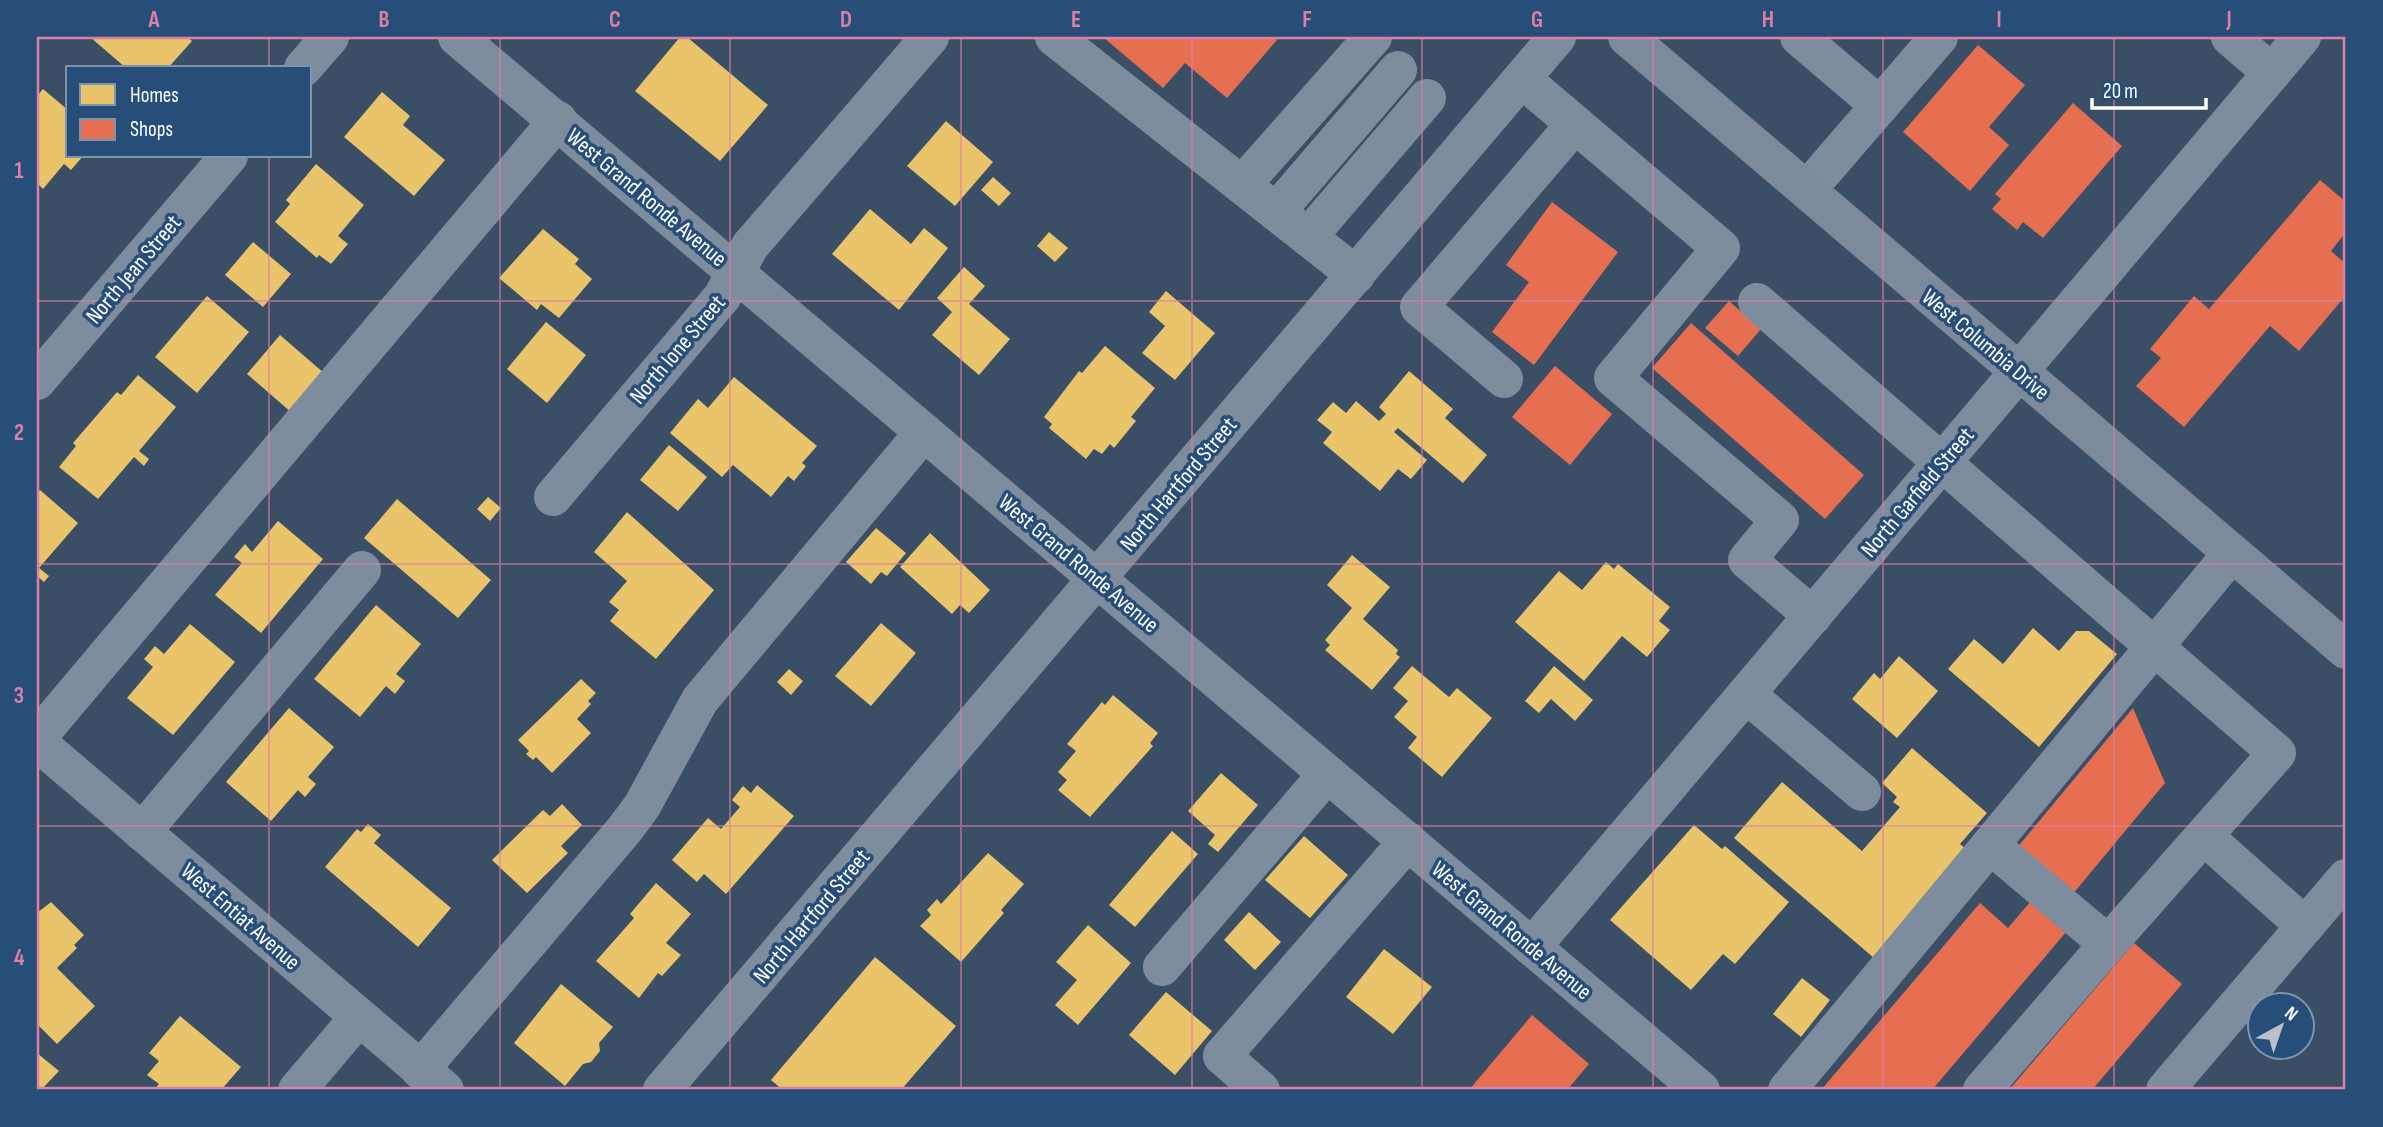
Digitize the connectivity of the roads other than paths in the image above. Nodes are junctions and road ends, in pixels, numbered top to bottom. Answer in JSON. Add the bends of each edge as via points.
{"nodes":[{"id":1,"x":330,"y":37,"type":"edge"},
{"id":2,"x":457,"y":37,"type":"edge"},
{"id":3,"x":930,"y":37,"type":"edge"},
{"id":4,"x":1054,"y":37,"type":"edge"},
{"id":5,"x":1375,"y":37,"type":"edge"},
{"id":6,"x":1557,"y":37,"type":"edge"},
{"id":7,"x":1627,"y":37,"type":"edge"},
{"id":8,"x":1799,"y":37,"type":"edge"},
{"id":9,"x":1939,"y":37,"type":"edge"},
{"id":10,"x":2230,"y":37,"type":"edge"},
{"id":11,"x":2302,"y":37,"type":"edge"},
{"id":12,"x":305,"y":66,"type":"edge"},
{"id":13,"x":1398,"y":70,"type":"junction"},
{"id":14,"x":2272,"y":73,"type":"junction"},
{"id":15,"x":1522,"y":79,"type":"junction"},
{"id":16,"x":1427,"y":98,"type":"junction"},
{"id":17,"x":1880,"y":106,"type":"junction"},
{"id":18,"x":558,"y":120,"type":"junction"},
{"id":19,"x":1575,"y":124,"type":"junction"},
{"id":20,"x":1471,"y":139,"type":"junction"},
{"id":21,"x":227,"y":158,"type":"edge"},
{"id":22,"x":1242,"y":185,"type":"junction"},
{"id":23,"x":1807,"y":190,"type":"junction"},
{"id":24,"x":1276,"y":212,"type":"junction"},
{"id":25,"x":1308,"y":237,"type":"junction"},
{"id":26,"x":736,"y":272,"type":"junction"},
{"id":27,"x":1356,"y":275,"type":"junction"},
{"id":28,"x":1757,"y":302,"type":"dead end"},
{"id":29,"x":2019,"y":371,"type":"junction"},
{"id":30,"x":1504,"y":379,"type":"dead end"},
{"id":31,"x":37,"y":382,"type":"edge"},
{"id":32,"x":924,"y":432,"type":"junction"},
{"id":33,"x":1941,"y":464,"type":"junction"},
{"id":34,"x":553,"y":497,"type":"dead end"},
{"id":35,"x":2232,"y":553,"type":"junction"},
{"id":36,"x":362,"y":570,"type":"dead end"},
{"id":37,"x":1098,"y":578,"type":"junction"},
{"id":38,"x":1813,"y":616,"type":"junction"},
{"id":39,"x":2155,"y":646,"type":"junction"},
{"id":40,"x":2346,"y":650,"type":"edge"},
{"id":41,"x":1746,"y":694,"type":"junction"},
{"id":42,"x":37,"y":740,"type":"edge"},
{"id":43,"x":1327,"y":774,"type":"junction"},
{"id":44,"x":1862,"y":792,"type":"dead end"},
{"id":45,"x":142,"y":832,"type":"junction"},
{"id":46,"x":2204,"y":836,"type":"junction"},
{"id":47,"x":1408,"y":841,"type":"junction"},
{"id":48,"x":1990,"y":845,"type":"junction"},
{"id":49,"x":2346,"y":878,"type":"edge"},
{"id":50,"x":2305,"y":926,"type":"junction"},
{"id":51,"x":2108,"y":944,"type":"junction"},
{"id":52,"x":1532,"y":947,"type":"junction"},
{"id":53,"x":1162,"y":967,"type":"dead end"},
{"id":54,"x":359,"y":1017,"type":"junction"},
{"id":55,"x":432,"y":1080,"type":"edge"},
{"id":56,"x":297,"y":1090,"type":"edge"},
{"id":57,"x":662,"y":1090,"type":"edge"},
{"id":58,"x":1261,"y":1090,"type":"edge"},
{"id":59,"x":1701,"y":1090,"type":"edge"},
{"id":60,"x":1787,"y":1090,"type":"edge"},
{"id":61,"x":1982,"y":1090,"type":"edge"},
{"id":62,"x":2165,"y":1090,"type":"edge"}],
"edges":[{"from":1,"to":12,"type":"street"},
{"from":2,"to":18,"type":"street","name":"West Grand Ronde Avenue"},
{"from":3,"to":26,"type":"street","name":"North Ione Street","via":[[750,246]]},
{"from":4,"to":22,"type":"street"},
{"from":5,"to":13,"type":"street"},
{"from":5,"to":22,"type":"street"},
{"from":6,"to":15,"type":"street","name":"North Hartford Street"},
{"from":7,"to":23,"type":"main road","name":"West Columbia Drive"},
{"from":8,"to":17,"type":"street"},
{"from":9,"to":17,"type":"street"},
{"from":10,"to":14,"type":"street"},
{"from":11,"to":14,"type":"street","name":"North Garfield Street"},
{"from":13,"to":16,"type":"street"},
{"from":13,"to":24,"type":"street"},
{"from":14,"to":29,"type":"street","name":"North Garfield Street"},
{"from":15,"to":19,"type":"street"},
{"from":15,"to":20,"type":"street","name":"North Hartford Street"},
{"from":16,"to":20,"type":"street"},
{"from":16,"to":25,"type":"street"},
{"from":17,"to":23,"type":"street"},
{"from":18,"to":26,"type":"street","name":"West Grand Ronde Avenue"},
{"from":18,"to":42,"type":"street"},
{"from":19,"to":30,"type":"street","via":[[1419,307]]},
{"from":19,"to":38,"type":"street","via":[[1721,248],[1614,378],[1780,520],[1747,560]]},
{"from":20,"to":27,"type":"street","name":"North Hartford Street"},
{"from":21,"to":31,"type":"street","name":"North Jean Street"},
{"from":22,"to":24,"type":"street"},
{"from":23,"to":29,"type":"main road","name":"West Columbia Drive"},
{"from":24,"to":25,"type":"street"},
{"from":25,"to":27,"type":"street"},
{"from":26,"to":32,"type":"street","name":"West Grand Ronde Avenue"},
{"from":26,"to":34,"type":"street","name":"North Ione Street","via":[[722,297]]},
{"from":27,"to":37,"type":"street","name":"North Hartford Street"},
{"from":28,"to":33,"type":"street"},
{"from":29,"to":33,"type":"street","name":"North Garfield Street"},
{"from":29,"to":35,"type":"main road","name":"West Columbia Drive"},
{"from":32,"to":37,"type":"street","name":"West Grand Ronde Avenue"},
{"from":32,"to":55,"type":"street","via":[[700,700],[642,807]]},
{"from":33,"to":38,"type":"street","name":"North Garfield Street"},
{"from":33,"to":39,"type":"street"},
{"from":35,"to":39,"type":"street"},
{"from":35,"to":40,"type":"main road","name":"West Columbia Drive"},
{"from":36,"to":45,"type":"street"},
{"from":37,"to":43,"type":"street","name":"West Grand Ronde Avenue"},
{"from":37,"to":57,"type":"street","name":"North Hartford Street"},
{"from":38,"to":41,"type":"street","name":"North Garfield Street"},
{"from":39,"to":46,"type":"street","via":[[2277,754]]},
{"from":39,"to":48,"type":"street"},
{"from":41,"to":44,"type":"street"},
{"from":41,"to":52,"type":"street","name":"North Garfield Street"},
{"from":42,"to":45,"type":"street","name":"West Entiat Avenue"},
{"from":43,"to":47,"type":"street","name":"West Grand Ronde Avenue"},
{"from":43,"to":53,"type":"street"},
{"from":45,"to":54,"type":"street","name":"West Entiat Avenue"},
{"from":46,"to":50,"type":"street"},
{"from":46,"to":51,"type":"street"},
{"from":47,"to":52,"type":"street","name":"West Grand Ronde Avenue"},
{"from":47,"to":58,"type":"street","via":[[1222,1056]]},
{"from":48,"to":51,"type":"street"},
{"from":48,"to":60,"type":"street"},
{"from":49,"to":50,"type":"street"},
{"from":50,"to":62,"type":"street"},
{"from":51,"to":61,"type":"street"},
{"from":52,"to":59,"type":"street","name":"West Grand Ronde Avenue"},
{"from":54,"to":55,"type":"street","name":"West Entiat Avenue"},
{"from":54,"to":56,"type":"street"}]}
